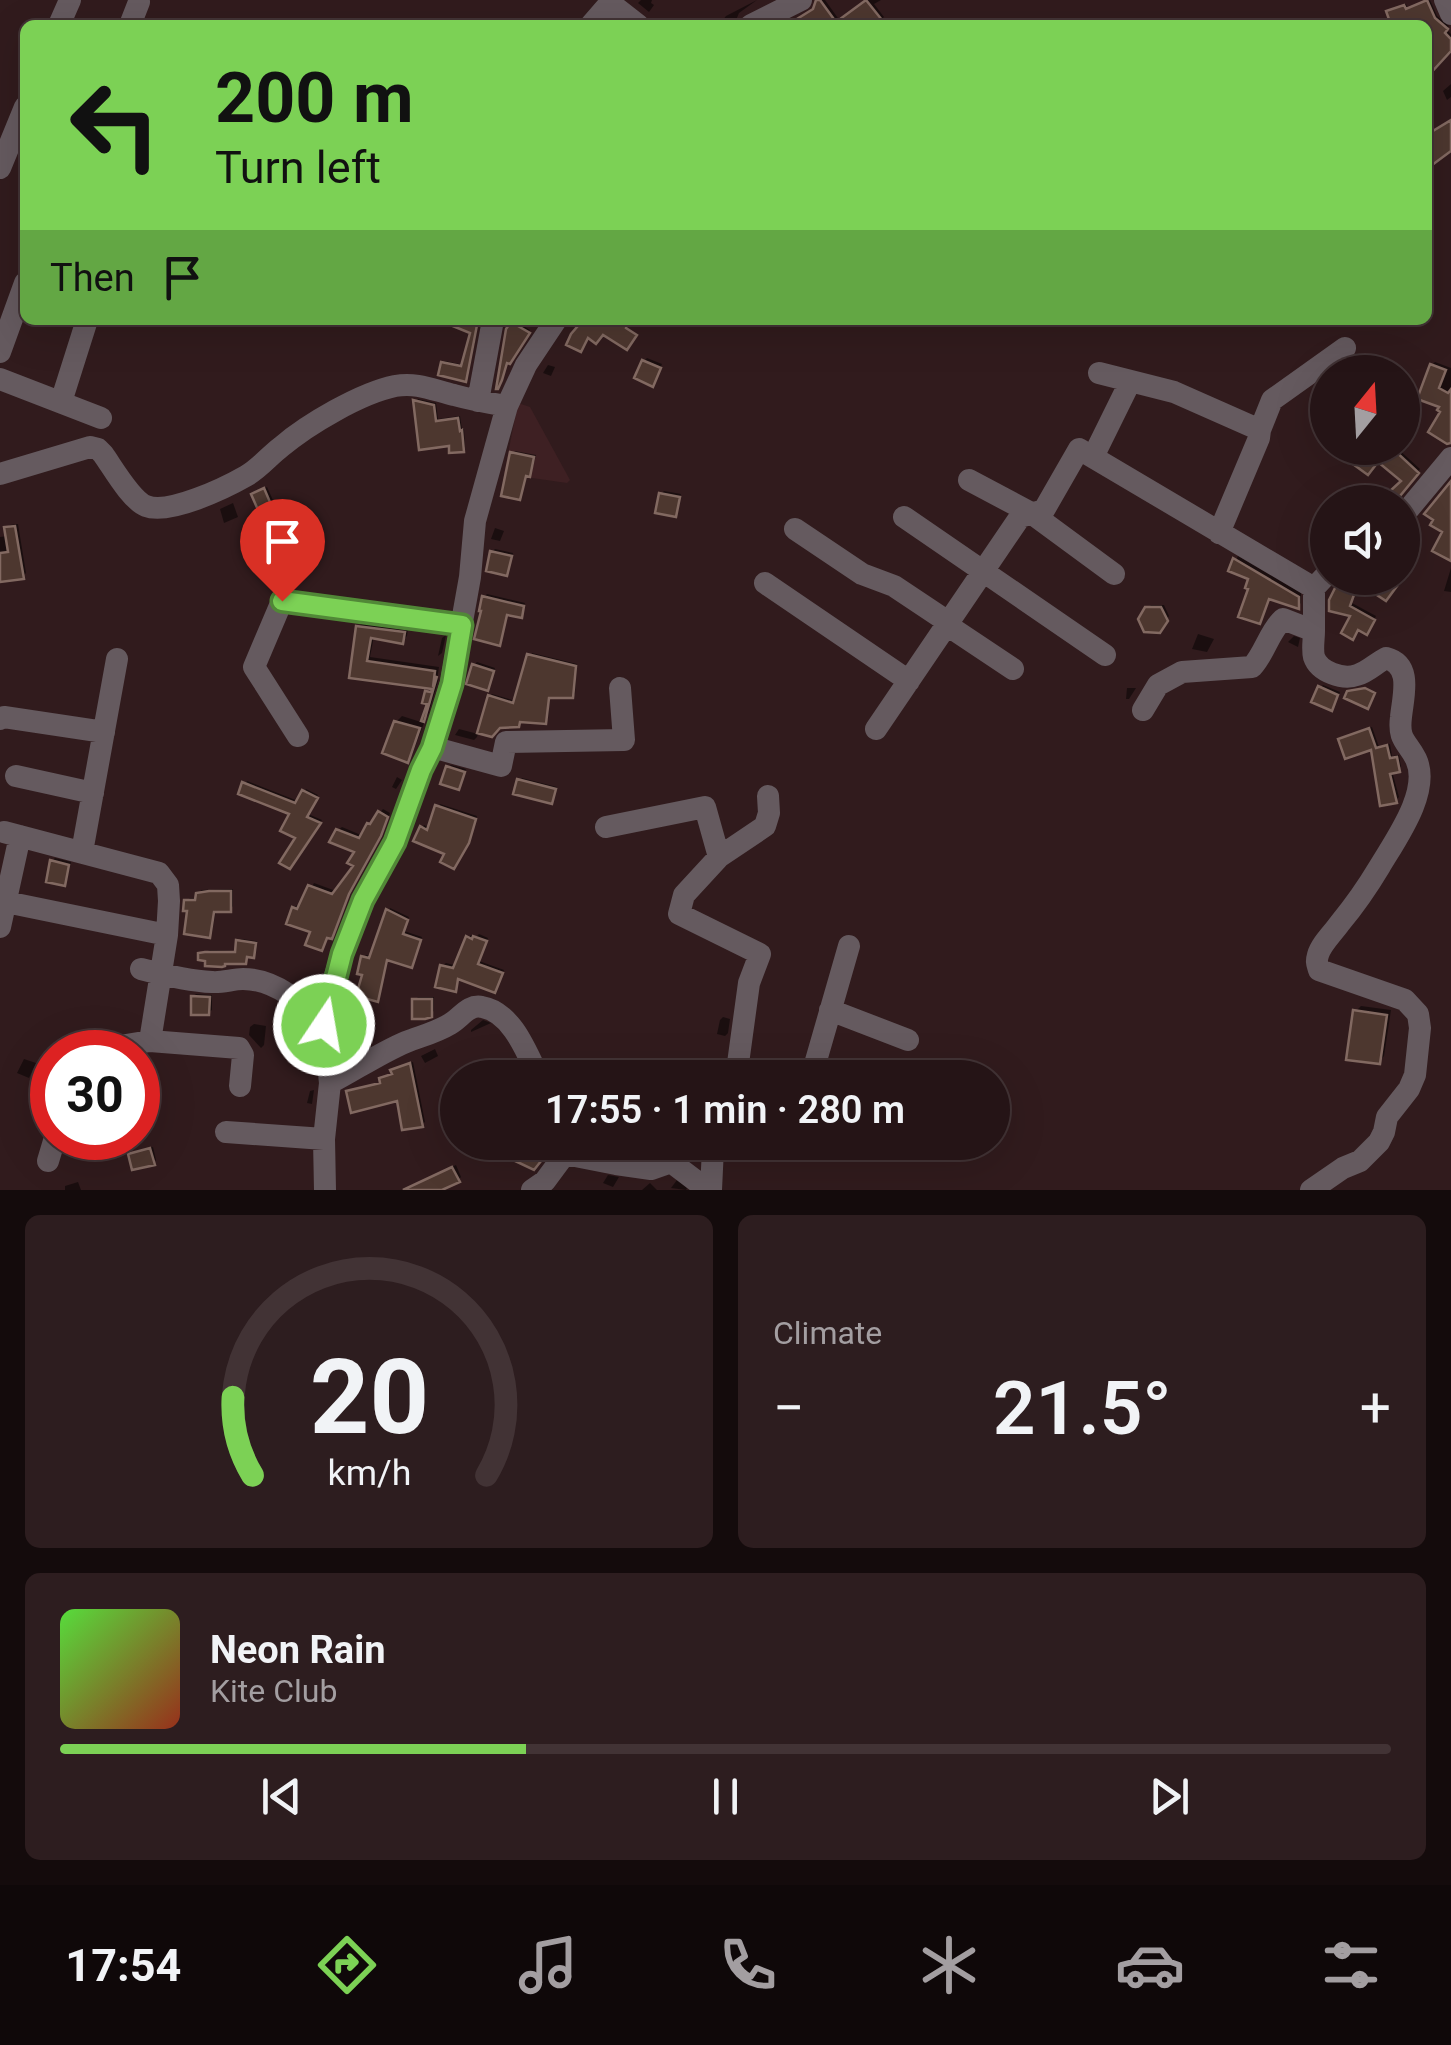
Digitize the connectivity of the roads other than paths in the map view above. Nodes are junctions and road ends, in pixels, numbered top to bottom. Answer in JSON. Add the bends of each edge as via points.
{"nodes":[{"id":1,"x":801,"y":0,"type":"edge"},
{"id":2,"x":1445,"y":0,"type":"edge"},
{"id":3,"x":610,"y":1,"type":"edge"},
{"id":4,"x":1451,"y":14,"type":"edge"},
{"id":5,"x":632,"y":20,"type":"edge"},
{"id":6,"x":760,"y":20,"type":"edge"},
{"id":7,"x":20,"y":120,"type":"edge"},
{"id":8,"x":0,"y":168,"type":"edge"},
{"id":9,"x":20,"y":297,"type":"edge"},
{"id":10,"x":85,"y":325,"type":"edge"},
{"id":11,"x":491,"y":325,"type":"edge"},
{"id":12,"x":553,"y":325,"type":"edge"},
{"id":13,"x":1345,"y":348,"type":"dead end"},
{"id":14,"x":0,"y":352,"type":"edge"},
{"id":15,"x":1099,"y":373,"type":"dead end"},
{"id":16,"x":1130,"y":382,"type":"junction"},
{"id":17,"x":1,"y":385,"type":"edge"},
{"id":18,"x":478,"y":400,"type":"junction"},
{"id":19,"x":61,"y":402,"type":"junction"},
{"id":20,"x":507,"y":406,"type":"junction"},
{"id":21,"x":101,"y":418,"type":"dead end"},
{"id":22,"x":1260,"y":430,"type":"junction"},
{"id":23,"x":1093,"y":457,"type":"junction"},
{"id":24,"x":1451,"y":458,"type":"edge"},
{"id":25,"x":0,"y":474,"type":"edge"},
{"id":26,"x":968,"y":480,"type":"dead end"},
{"id":27,"x":1420,"y":495,"type":"edge"},
{"id":28,"x":1031,"y":513,"type":"junction"},
{"id":29,"x":904,"y":517,"type":"dead end"},
{"id":30,"x":795,"y":529,"type":"dead end"},
{"id":31,"x":1219,"y":533,"type":"junction"},
{"id":32,"x":984,"y":570,"type":"junction"},
{"id":33,"x":1114,"y":574,"type":"dead end"},
{"id":34,"x":1310,"y":576,"type":"edge"},
{"id":35,"x":766,"y":583,"type":"dead end"},
{"id":36,"x":1319,"y":595,"type":"edge"},
{"id":37,"x":948,"y":624,"type":"junction"},
{"id":38,"x":462,"y":625,"type":"junction"},
{"id":39,"x":1314,"y":631,"type":"junction"},
{"id":40,"x":1105,"y":655,"type":"dead end"},
{"id":41,"x":117,"y":660,"type":"dead end"},
{"id":42,"x":1013,"y":669,"type":"dead end"},
{"id":43,"x":909,"y":680,"type":"junction"},
{"id":44,"x":620,"y":688,"type":"dead end"},
{"id":45,"x":1143,"y":710,"type":"dead end"},
{"id":46,"x":0,"y":719,"type":"edge"},
{"id":47,"x":876,"y":729,"type":"dead end"},
{"id":48,"x":104,"y":732,"type":"junction"},
{"id":49,"x":298,"y":736,"type":"dead end"},
{"id":50,"x":432,"y":748,"type":"junction"},
{"id":51,"x":16,"y":776,"type":"dead end"},
{"id":52,"x":93,"y":792,"type":"junction"},
{"id":53,"x":768,"y":796,"type":"dead end"},
{"id":54,"x":606,"y":827,"type":"dead end"},
{"id":55,"x":82,"y":852,"type":"junction"},
{"id":56,"x":719,"y":857,"type":"junction"},
{"id":57,"x":6,"y":902,"type":"junction"},
{"id":58,"x":0,"y":926,"type":"edge"},
{"id":59,"x":167,"y":935,"type":"junction"},
{"id":60,"x":849,"y":946,"type":"dead end"},
{"id":61,"x":151,"y":972,"type":"junction"},
{"id":62,"x":830,"y":1010,"type":"junction"},
{"id":63,"x":324,"y":1025,"type":"junction"},
{"id":64,"x":150,"y":1030,"type":"edge"},
{"id":65,"x":908,"y":1040,"type":"dead end"},
{"id":66,"x":160,"y":1042,"type":"edge"},
{"id":67,"x":529,"y":1060,"type":"edge"},
{"id":68,"x":738,"y":1060,"type":"edge"},
{"id":69,"x":816,"y":1060,"type":"edge"},
{"id":70,"x":330,"y":1083,"type":"junction"},
{"id":71,"x":240,"y":1086,"type":"dead end"},
{"id":72,"x":226,"y":1132,"type":"dead end"},
{"id":73,"x":324,"y":1139,"type":"junction"},
{"id":74,"x":553,"y":1160,"type":"edge"},
{"id":75,"x":611,"y":1160,"type":"edge"},
{"id":76,"x":712,"y":1160,"type":"edge"},
{"id":77,"x":325,"y":1190,"type":"edge"},
{"id":78,"x":532,"y":1190,"type":"edge"},
{"id":79,"x":709,"y":1190,"type":"edge"},
{"id":80,"x":1311,"y":1190,"type":"edge"}],
"edges":[{"from":1,"to":6,"type":"street"},
{"from":2,"to":4,"type":"street"},
{"from":3,"to":5,"type":"street"},
{"from":7,"to":8,"type":"street"},
{"from":9,"to":14,"type":"street"},
{"from":10,"to":19,"type":"street"},
{"from":11,"to":18,"type":"street"},
{"from":12,"to":20,"type":"street"},
{"from":13,"to":22,"type":"street","via":[[1272,400]]},
{"from":15,"to":16,"type":"street"},
{"from":16,"to":22,"type":"street","via":[[1174,392]]},
{"from":16,"to":23,"type":"street"},
{"from":17,"to":19,"type":"street"},
{"from":18,"to":20,"type":"street"},
{"from":18,"to":25,"type":"street","via":[[421,385],[379,390],[298,435],[247,476],[163,509],[137,501],[90,447]]},
{"from":19,"to":21,"type":"street"},
{"from":20,"to":38,"type":"street","via":[[476,521]]},
{"from":22,"to":31,"type":"street"},
{"from":23,"to":28,"type":"street","via":[[1079,449],[1044,510]]},
{"from":23,"to":31,"type":"street"},
{"from":24,"to":27,"type":"street"},
{"from":26,"to":28,"type":"street"},
{"from":28,"to":32,"type":"street","via":[[1020,517]]},
{"from":28,"to":33,"type":"street"},
{"from":29,"to":32,"type":"street"},
{"from":30,"to":37,"type":"street"},
{"from":31,"to":34,"type":"street"},
{"from":32,"to":37,"type":"street"},
{"from":32,"to":40,"type":"street"},
{"from":35,"to":43,"type":"street"},
{"from":36,"to":39,"type":"street"},
{"from":37,"to":42,"type":"street"},
{"from":37,"to":43,"type":"street"},
{"from":38,"to":49,"type":"street","via":[[282,601],[254,667]]},
{"from":38,"to":50,"type":"street"},
{"from":39,"to":45,"type":"street","via":[[1282,619],[1252,667],[1182,672],[1158,685]]},
{"from":39,"to":80,"type":"street","via":[[1319,665],[1338,676],[1362,674],[1386,658],[1402,666],[1400,730],[1420,777],[1412,810],[1320,949],[1317,964],[1406,1000],[1420,1028],[1416,1075],[1387,1117],[1380,1142]]},
{"from":41,"to":48,"type":"street"},
{"from":43,"to":47,"type":"street"},
{"from":44,"to":50,"type":"street","via":[[624,740],[506,742],[501,766]]},
{"from":46,"to":48,"type":"street"},
{"from":48,"to":52,"type":"street"},
{"from":50,"to":63,"type":"street","via":[[395,842],[363,900]]},
{"from":51,"to":52,"type":"street"},
{"from":52,"to":55,"type":"street"},
{"from":53,"to":56,"type":"street","via":[[765,826]]},
{"from":54,"to":56,"type":"street","via":[[705,807]]},
{"from":55,"to":57,"type":"street","via":[[12,834]]},
{"from":55,"to":59,"type":"street","via":[[159,873],[170,900]]},
{"from":56,"to":68,"type":"street","via":[[684,895],[679,914],[760,954]]},
{"from":57,"to":58,"type":"street"},
{"from":57,"to":59,"type":"street"},
{"from":59,"to":61,"type":"street"},
{"from":60,"to":62,"type":"street"},
{"from":61,"to":63,"type":"street","via":[[264,982]]},
{"from":61,"to":64,"type":"street"},
{"from":62,"to":65,"type":"street"},
{"from":62,"to":69,"type":"street"},
{"from":63,"to":70,"type":"street"},
{"from":66,"to":71,"type":"street","via":[[239,1048]]},
{"from":67,"to":70,"type":"street","via":[[502,1016],[478,1006]]},
{"from":70,"to":73,"type":"street"},
{"from":72,"to":73,"type":"street"},
{"from":73,"to":77,"type":"street"},
{"from":74,"to":78,"type":"street","via":[[545,1181]]},
{"from":75,"to":79,"type":"street","via":[[651,1169],[671,1162]]},
{"from":76,"to":79,"type":"street"}]}
